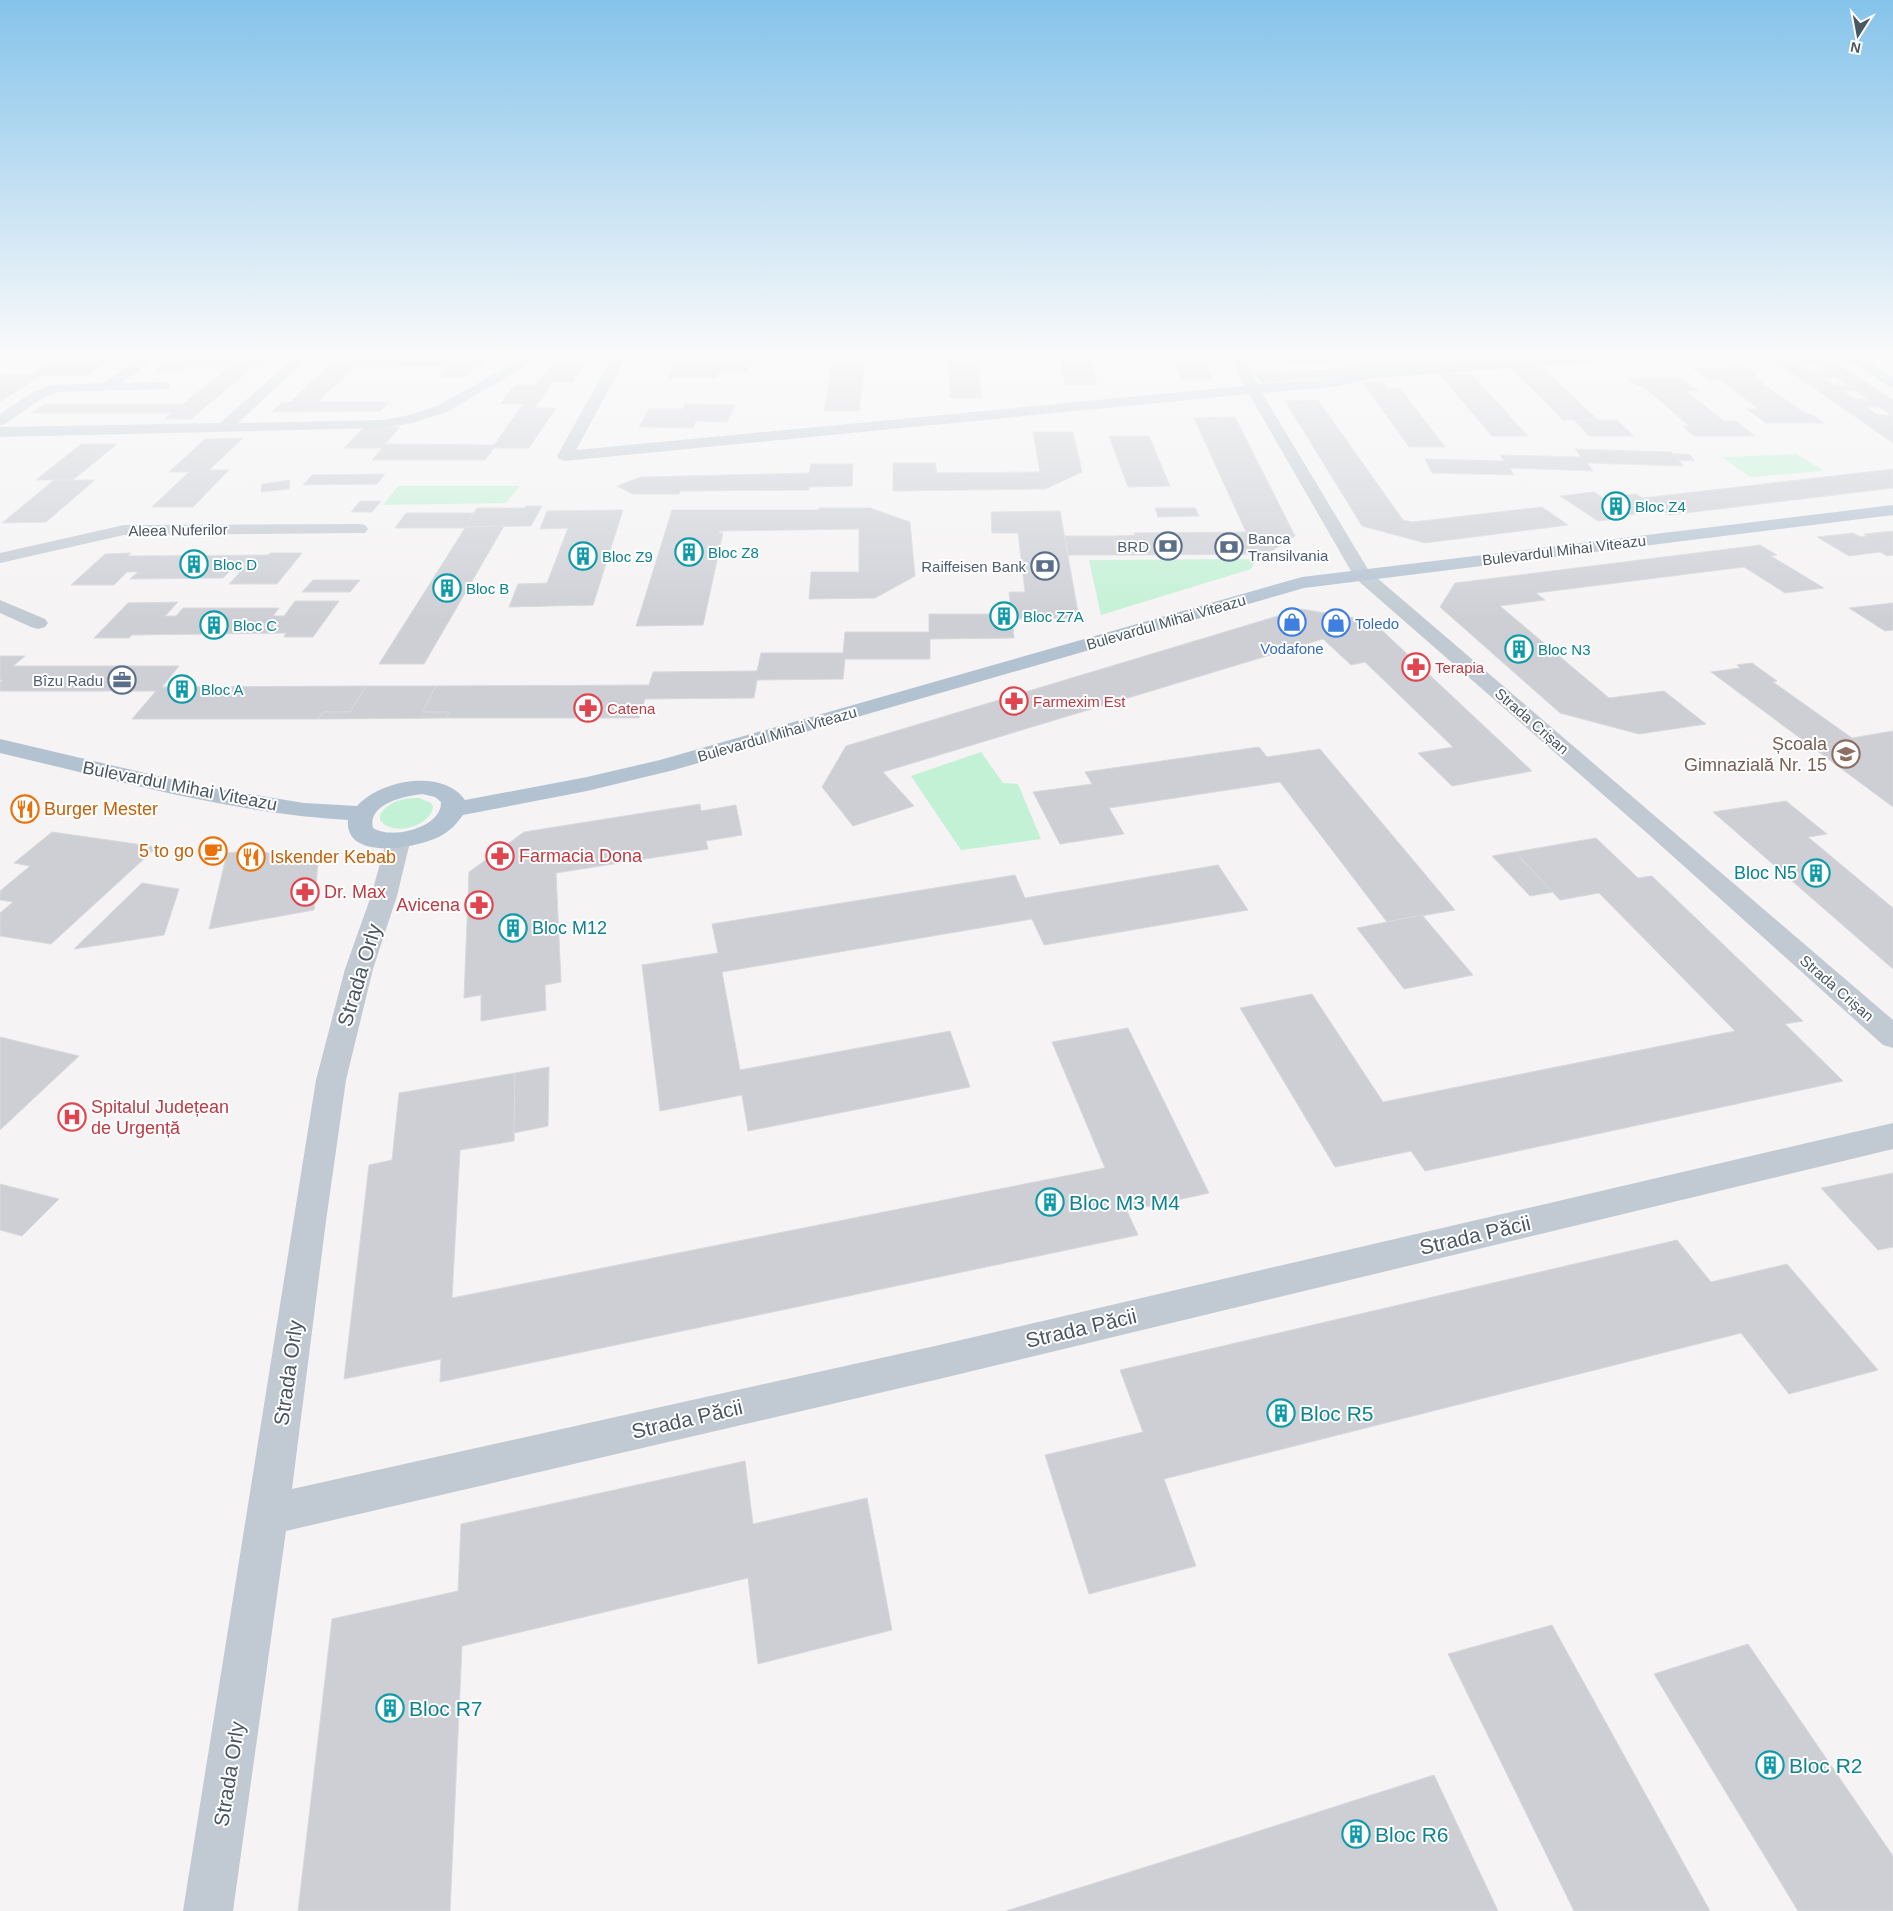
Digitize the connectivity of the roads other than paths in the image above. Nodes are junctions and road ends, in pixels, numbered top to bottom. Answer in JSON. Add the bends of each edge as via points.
{"nodes":[{"id":1,"x":572,"y":443,"type":"edge"},
{"id":2,"x":697,"y":443,"type":"edge"},
{"id":3,"x":1285,"y":443,"type":"edge"},
{"id":4,"x":1893,"y":510,"type":"edge"},
{"id":5,"x":359,"y":528,"type":"dead end"},
{"id":6,"x":1,"y":558,"type":"edge"},
{"id":7,"x":1362,"y":574,"type":"junction"},
{"id":8,"x":0,"y":606,"type":"edge"},
{"id":9,"x":38,"y":623,"type":"dead end"},
{"id":10,"x":0,"y":746,"type":"edge"},
{"id":11,"x":454,"y":809,"type":"junction"},
{"id":12,"x":361,"y":813,"type":"junction"},
{"id":13,"x":398,"y":842,"type":"junction"},
{"id":14,"x":1893,"y":1037,"type":"edge"},
{"id":15,"x":1893,"y":1136,"type":"edge"},
{"id":16,"x":268,"y":1515,"type":"junction"},
{"id":17,"x":208,"y":1911,"type":"edge"}],
"edges":[{"from":1,"to":2,"type":"street","via":[[565,456]]},
{"from":3,"to":7,"type":"street","name":"Strada Crișan"},
{"from":4,"to":7,"type":"main road","name":"Bulevardul Mihai Viteazu"},
{"from":5,"to":6,"type":"street","name":"Aleea Nuferilor","via":[[124,530]]},
{"from":7,"to":11,"type":"main road","name":"Bulevardul Mihai Viteazu","via":[[1302,583],[666,765],[570,788]]},
{"from":7,"to":14,"type":"street","name":"Strada Crișan"},
{"from":8,"to":9,"type":"street"},
{"from":10,"to":12,"type":"main road","name":"Bulevardul Mihai Viteazu","via":[[200,793],[304,810]]},
{"from":11,"to":12,"type":"main road","via":[[453,800],[446,794],[422,787],[387,794]]},
{"from":11,"to":13,"type":"main road","via":[[445,824],[436,830]]},
{"from":12,"to":13,"type":"main road","via":[[358,821],[364,835],[385,842]]},
{"from":13,"to":16,"type":"street","name":"Strada Orly","via":[[359,969],[331,1080],[308,1221]]},
{"from":15,"to":16,"type":"street","name":"Strada Păcii","via":[[983,1351]]},
{"from":16,"to":17,"type":"street","name":"Strada Orly"}]}
